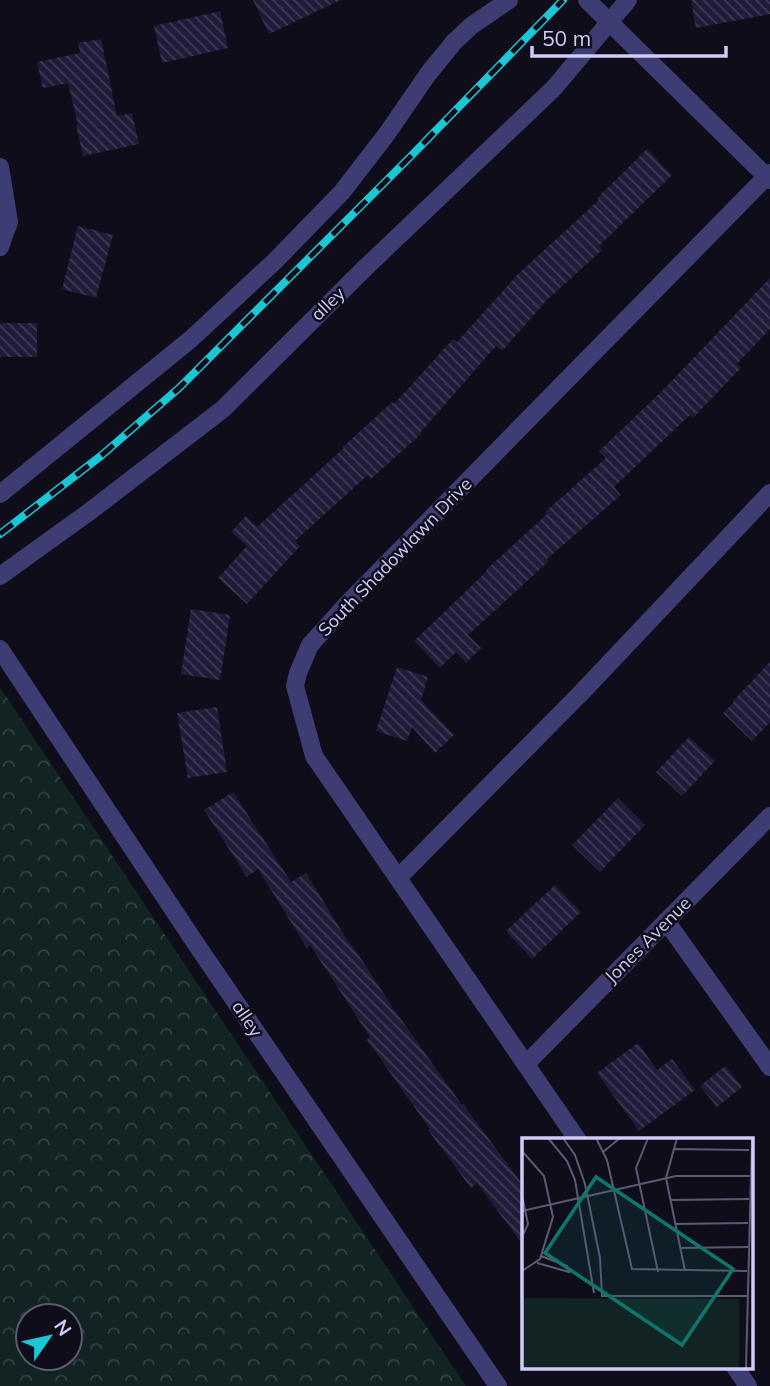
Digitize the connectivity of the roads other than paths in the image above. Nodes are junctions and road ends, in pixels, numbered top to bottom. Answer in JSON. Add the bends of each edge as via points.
{"nodes":[{"id":1,"x":509,"y":0,"type":"edge"},
{"id":2,"x":587,"y":0,"type":"edge"},
{"id":3,"x":628,"y":0,"type":"edge"},
{"id":4,"x":610,"y":22,"type":"junction"},
{"id":5,"x":0,"y":167,"type":"edge"},
{"id":6,"x":769,"y":176,"type":"edge"},
{"id":7,"x":0,"y":247,"type":"edge"},
{"id":8,"x":770,"y":493,"type":"edge"},
{"id":9,"x":0,"y":494,"type":"edge"},
{"id":10,"x":0,"y":576,"type":"edge"},
{"id":11,"x":0,"y":649,"type":"edge"},
{"id":12,"x":770,"y":816,"type":"edge"},
{"id":13,"x":398,"y":878,"type":"junction"},
{"id":14,"x":666,"y":921,"type":"junction"},
{"id":15,"x":526,"y":1063,"type":"junction"},
{"id":16,"x":770,"y":1067,"type":"edge"},
{"id":17,"x":576,"y":1138,"type":"edge"},
{"id":18,"x":736,"y":1368,"type":"edge"},
{"id":19,"x":498,"y":1386,"type":"edge"},
{"id":20,"x":748,"y":1386,"type":"edge"}],
"edges":[{"from":1,"to":9,"type":"street","via":[[454,42],[342,192],[275,261],[191,339]]},
{"from":2,"to":4,"type":"street"},
{"from":3,"to":4,"type":"street","name":"alley"},
{"from":4,"to":6,"type":"street"},
{"from":4,"to":10,"type":"street","name":"alley","via":[[554,88],[223,408]]},
{"from":5,"to":7,"type":"street","via":[[9,222]]},
{"from":6,"to":13,"type":"street","name":"South Shadowlawn Drive","via":[[310,645],[295,686],[314,756]]},
{"from":8,"to":13,"type":"street"},
{"from":11,"to":19,"type":"street","name":"alley"},
{"from":12,"to":14,"type":"street","name":"Jones Avenue"},
{"from":13,"to":15,"type":"street","name":"South Shadowlawn Drive"},
{"from":14,"to":15,"type":"street","name":"Jones Avenue"},
{"from":14,"to":16,"type":"street"},
{"from":15,"to":17,"type":"street","name":"South Shadowlawn Drive"},
{"from":18,"to":20,"type":"street"}]}
